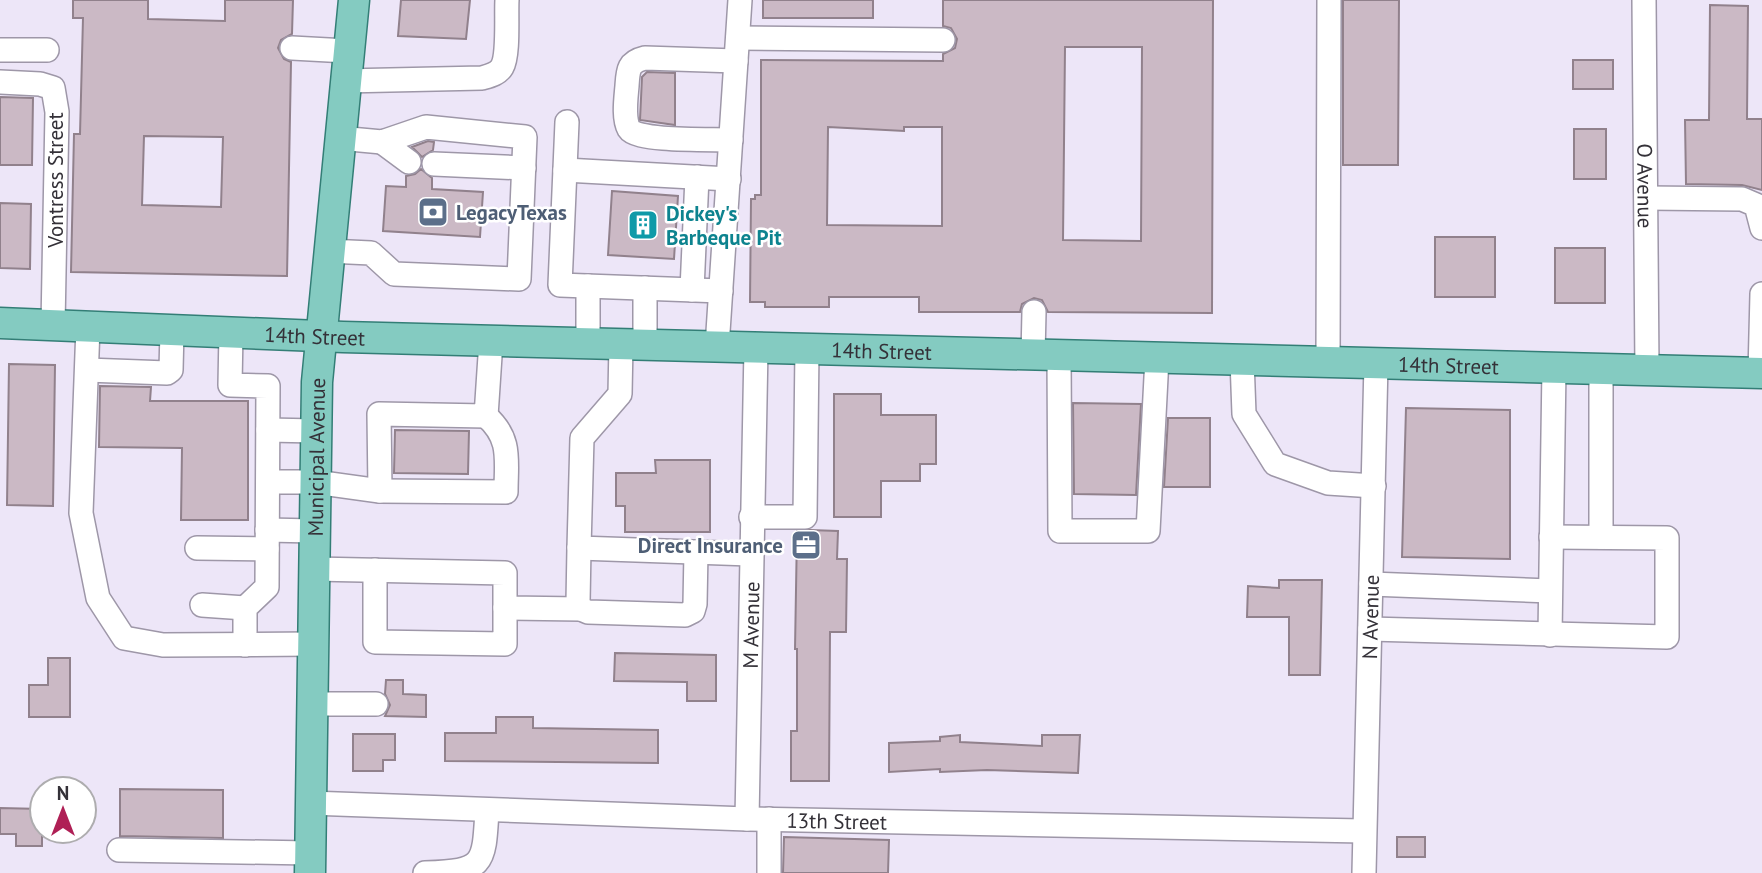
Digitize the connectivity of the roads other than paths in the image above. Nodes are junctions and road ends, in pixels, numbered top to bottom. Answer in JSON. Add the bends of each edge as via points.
{"nodes":[{"id":1,"x":354,"y":0,"type":"edge"},
{"id":2,"x":507,"y":0,"type":"edge"},
{"id":3,"x":740,"y":0,"type":"edge"},
{"id":4,"x":1329,"y":0,"type":"edge"},
{"id":5,"x":1644,"y":0,"type":"edge"},
{"id":6,"x":943,"y":40,"type":"dead end"},
{"id":7,"x":292,"y":48,"type":"dead end"},
{"id":8,"x":0,"y":50,"type":"edge"},
{"id":9,"x":47,"y":50,"type":"dead end"},
{"id":10,"x":737,"y":50,"type":"junction"},
{"id":11,"x":347,"y":51,"type":"junction"},
{"id":12,"x":344,"y":81,"type":"junction"},
{"id":13,"x":0,"y":82,"type":"edge"},
{"id":14,"x":567,"y":121,"type":"dead end"},
{"id":15,"x":339,"y":138,"type":"junction"},
{"id":16,"x":731,"y":140,"type":"junction"},
{"id":17,"x":382,"y":142,"type":"junction"},
{"id":18,"x":408,"y":162,"type":"dead end"},
{"id":19,"x":434,"y":164,"type":"dead end"},
{"id":20,"x":523,"y":168,"type":"junction"},
{"id":21,"x":565,"y":170,"type":"junction"},
{"id":22,"x":697,"y":177,"type":"junction"},
{"id":23,"x":729,"y":179,"type":"junction"},
{"id":24,"x":1646,"y":198,"type":"junction"},
{"id":25,"x":1762,"y":228,"type":"edge"},
{"id":26,"x":328,"y":251,"type":"junction"},
{"id":27,"x":589,"y":286,"type":"junction"},
{"id":28,"x":645,"y":288,"type":"junction"},
{"id":29,"x":692,"y":290,"type":"junction"},
{"id":30,"x":721,"y":291,"type":"junction"},
{"id":31,"x":1762,"y":294,"type":"edge"},
{"id":32,"x":1034,"y":312,"type":"dead end"},
{"id":33,"x":0,"y":323,"type":"edge"},
{"id":34,"x":53,"y":326,"type":"junction"},
{"id":35,"x":89,"y":327,"type":"junction"},
{"id":36,"x":172,"y":330,"type":"junction"},
{"id":37,"x":231,"y":332,"type":"junction"},
{"id":38,"x":320,"y":336,"type":"junction"},
{"id":39,"x":491,"y":341,"type":"junction"},
{"id":40,"x":589,"y":343,"type":"junction"},
{"id":41,"x":633,"y":344,"type":"junction"},
{"id":42,"x":717,"y":346,"type":"junction"},
{"id":43,"x":756,"y":348,"type":"junction"},
{"id":44,"x":807,"y":349,"type":"junction"},
{"id":45,"x":1046,"y":355,"type":"junction"},
{"id":46,"x":1157,"y":358,"type":"junction"},
{"id":47,"x":1242,"y":360,"type":"junction"},
{"id":48,"x":1328,"y":362,"type":"junction"},
{"id":49,"x":1376,"y":363,"type":"junction"},
{"id":50,"x":1554,"y":368,"type":"junction"},
{"id":51,"x":1601,"y":369,"type":"junction"},
{"id":52,"x":87,"y":370,"type":"junction"},
{"id":53,"x":1647,"y":370,"type":"junction"},
{"id":54,"x":1761,"y":373,"type":"edge"},
{"id":55,"x":486,"y":416,"type":"junction"},
{"id":56,"x":268,"y":430,"type":"junction"},
{"id":57,"x":316,"y":431,"type":"junction"},
{"id":58,"x":268,"y":482,"type":"junction"},
{"id":59,"x":315,"y":482,"type":"junction"},
{"id":60,"x":1374,"y":486,"type":"junction"},
{"id":61,"x":380,"y":491,"type":"junction"},
{"id":62,"x":751,"y":517,"type":"junction"},
{"id":63,"x":314,"y":531,"type":"junction"},
{"id":64,"x":1551,"y":537,"type":"junction"},
{"id":65,"x":1601,"y":537,"type":"junction"},
{"id":66,"x":267,"y":539,"type":"junction"},
{"id":67,"x":197,"y":548,"type":"dead end"},
{"id":68,"x":579,"y":548,"type":"junction"},
{"id":69,"x":696,"y":552,"type":"junction"},
{"id":70,"x":750,"y":554,"type":"junction"},
{"id":71,"x":314,"y":569,"type":"junction"},
{"id":72,"x":375,"y":570,"type":"junction"},
{"id":73,"x":1371,"y":584,"type":"junction"},
{"id":74,"x":1550,"y":591,"type":"junction"},
{"id":75,"x":202,"y":605,"type":"dead end"},
{"id":76,"x":245,"y":608,"type":"junction"},
{"id":77,"x":505,"y":608,"type":"junction"},
{"id":78,"x":581,"y":609,"type":"junction"},
{"id":79,"x":1370,"y":629,"type":"junction"},
{"id":80,"x":1550,"y":635,"type":"junction"},
{"id":81,"x":313,"y":644,"type":"junction"},
{"id":82,"x":245,"y":645,"type":"junction"},
{"id":83,"x":312,"y":704,"type":"junction"},
{"id":84,"x":376,"y":704,"type":"dead end"},
{"id":85,"x":310,"y":803,"type":"junction"},
{"id":86,"x":487,"y":810,"type":"junction"},
{"id":87,"x":758,"y":819,"type":"junction"},
{"id":88,"x":1363,"y":831,"type":"junction"},
{"id":89,"x":119,"y":850,"type":"dead end"},
{"id":90,"x":310,"y":863,"type":"edge"},
{"id":91,"x":425,"y":873,"type":"edge"},
{"id":92,"x":769,"y":873,"type":"edge"},
{"id":93,"x":1364,"y":873,"type":"edge"}],
"edges":[{"from":1,"to":11,"type":"main road","name":"Municipal Avenue"},
{"from":2,"to":12,"type":"street","via":[[505,53],[502,67],[493,75]]},
{"from":3,"to":10,"type":"street"},
{"from":4,"to":48,"type":"street"},
{"from":5,"to":24,"type":"street","name":"O Avenue"},
{"from":6,"to":10,"type":"street"},
{"from":7,"to":11,"type":"street"},
{"from":8,"to":9,"type":"street"},
{"from":10,"to":16,"type":"street"},
{"from":10,"to":16,"type":"street","via":[[634,61],[628,68],[625,105],[633,133]]},
{"from":11,"to":12,"type":"main road","name":"Municipal Avenue"},
{"from":12,"to":15,"type":"main road","name":"Municipal Avenue"},
{"from":13,"to":34,"type":"street","name":"Vontress Street","via":[[53,88],[57,111]]},
{"from":14,"to":21,"type":"street"},
{"from":15,"to":17,"type":"street"},
{"from":15,"to":26,"type":"main road","name":"Municipal Avenue"},
{"from":16,"to":23,"type":"street"},
{"from":17,"to":18,"type":"street"},
{"from":17,"to":20,"type":"street","via":[[426,127],[525,137]]},
{"from":19,"to":20,"type":"street"},
{"from":20,"to":26,"type":"street","via":[[519,279],[394,274],[371,253]]},
{"from":21,"to":22,"type":"street"},
{"from":21,"to":27,"type":"street","via":[[561,285]]},
{"from":22,"to":23,"type":"street"},
{"from":22,"to":29,"type":"street"},
{"from":23,"to":30,"type":"street"},
{"from":24,"to":25,"type":"street","via":[[1742,199],[1756,205]]},
{"from":24,"to":53,"type":"street","name":"O Avenue"},
{"from":26,"to":38,"type":"main road","name":"Municipal Avenue"},
{"from":27,"to":28,"type":"street"},
{"from":27,"to":40,"type":"street"},
{"from":28,"to":29,"type":"street"},
{"from":28,"to":41,"type":"street"},
{"from":29,"to":30,"type":"street"},
{"from":30,"to":42,"type":"street"},
{"from":31,"to":54,"type":"street"},
{"from":32,"to":45,"type":"street"},
{"from":33,"to":34,"type":"main road","name":"14th Street"},
{"from":34,"to":35,"type":"main road","name":"14th Street"},
{"from":35,"to":36,"type":"main road","name":"14th Street"},
{"from":35,"to":52,"type":"street"},
{"from":36,"to":37,"type":"main road","name":"14th Street"},
{"from":36,"to":52,"type":"street","via":[[167,373]]},
{"from":37,"to":38,"type":"main road","name":"14th Street"},
{"from":37,"to":56,"type":"street","via":[[230,385],[268,386]]},
{"from":38,"to":39,"type":"main road","name":"14th Street"},
{"from":38,"to":57,"type":"main road","name":"Municipal Avenue"},
{"from":39,"to":40,"type":"main road","name":"14th Street"},
{"from":39,"to":55,"type":"street"},
{"from":40,"to":41,"type":"main road","name":"14th Street"},
{"from":41,"to":42,"type":"main road","name":"14th Street"},
{"from":41,"to":68,"type":"street","via":[[620,394],[582,438]]},
{"from":42,"to":43,"type":"main road","name":"14th Street"},
{"from":43,"to":44,"type":"main road","name":"14th Street"},
{"from":43,"to":62,"type":"street","name":"M Avenue"},
{"from":44,"to":45,"type":"main road","name":"14th Street"},
{"from":44,"to":62,"type":"street","via":[[805,517]]},
{"from":45,"to":46,"type":"main road","name":"14th Street"},
{"from":45,"to":46,"type":"street","via":[[1059,531],[1148,531]]},
{"from":46,"to":47,"type":"main road","name":"14th Street"},
{"from":47,"to":48,"type":"main road","name":"14th Street"},
{"from":47,"to":60,"type":"street","via":[[1244,414],[1275,464],[1328,483]]},
{"from":48,"to":49,"type":"main road","name":"14th Street"},
{"from":49,"to":50,"type":"main road","name":"14th Street"},
{"from":49,"to":60,"type":"street","name":"N Avenue"},
{"from":50,"to":51,"type":"main road","name":"14th Street"},
{"from":50,"to":64,"type":"street"},
{"from":51,"to":53,"type":"main road","name":"14th Street"},
{"from":51,"to":65,"type":"street"},
{"from":52,"to":82,"type":"street","via":[[81,513],[98,598],[124,638],[163,645]]},
{"from":53,"to":54,"type":"main road","name":"14th Street"},
{"from":55,"to":61,"type":"street","via":[[379,414]]},
{"from":55,"to":61,"type":"street","via":[[506,441],[506,492]]},
{"from":56,"to":57,"type":"street"},
{"from":56,"to":58,"type":"street"},
{"from":57,"to":59,"type":"main road","name":"Municipal Avenue"},
{"from":58,"to":59,"type":"street"},
{"from":58,"to":66,"type":"street"},
{"from":59,"to":61,"type":"street"},
{"from":59,"to":63,"type":"main road","name":"Municipal Avenue"},
{"from":60,"to":73,"type":"street","name":"N Avenue"},
{"from":62,"to":70,"type":"street","name":"M Avenue"},
{"from":63,"to":66,"type":"street"},
{"from":63,"to":71,"type":"main road","name":"Municipal Avenue"},
{"from":64,"to":65,"type":"street"},
{"from":64,"to":74,"type":"street"},
{"from":65,"to":80,"type":"street","via":[[1667,538],[1667,637]]},
{"from":66,"to":67,"type":"street"},
{"from":66,"to":76,"type":"street","via":[[267,587]]},
{"from":68,"to":69,"type":"street"},
{"from":68,"to":78,"type":"street"},
{"from":69,"to":70,"type":"street"},
{"from":69,"to":78,"type":"street","via":[[695,604],[685,615]]},
{"from":70,"to":87,"type":"street","name":"M Avenue"},
{"from":71,"to":72,"type":"street"},
{"from":71,"to":81,"type":"main road","name":"Municipal Avenue"},
{"from":72,"to":77,"type":"street","via":[[505,573]]},
{"from":72,"to":77,"type":"street","via":[[375,642],[505,644]]},
{"from":73,"to":74,"type":"street"},
{"from":73,"to":79,"type":"street","name":"N Avenue"},
{"from":74,"to":80,"type":"street"},
{"from":75,"to":76,"type":"street"},
{"from":76,"to":82,"type":"street"},
{"from":77,"to":78,"type":"street"},
{"from":79,"to":80,"type":"street"},
{"from":79,"to":88,"type":"street","name":"N Avenue"},
{"from":81,"to":82,"type":"street"},
{"from":81,"to":83,"type":"main road","name":"Municipal Avenue"},
{"from":83,"to":84,"type":"street"},
{"from":83,"to":85,"type":"main road","name":"Municipal Avenue"},
{"from":85,"to":86,"type":"street","name":"13th Street"},
{"from":85,"to":90,"type":"main road","name":"Municipal Avenue"},
{"from":86,"to":87,"type":"street","name":"13th Street"},
{"from":86,"to":91,"type":"street","via":[[484,853],[478,863],[452,872]]},
{"from":87,"to":88,"type":"street","name":"13th Street"},
{"from":87,"to":92,"type":"street","name":"M Avenue"},
{"from":88,"to":93,"type":"street","name":"N Avenue"},
{"from":89,"to":90,"type":"street"}]}
